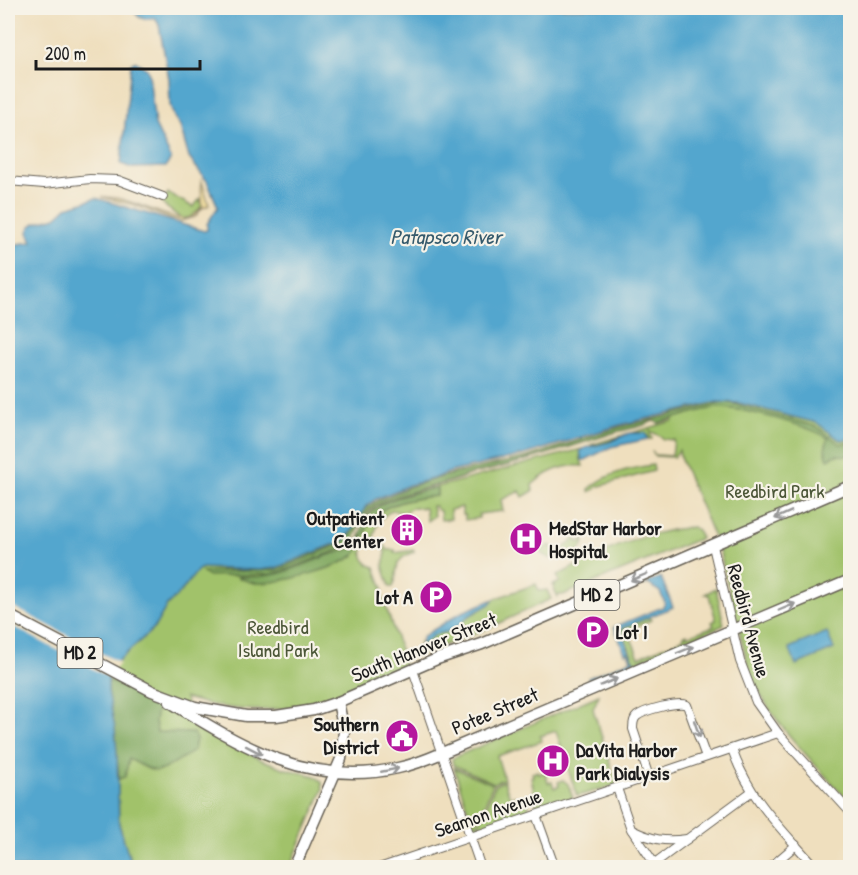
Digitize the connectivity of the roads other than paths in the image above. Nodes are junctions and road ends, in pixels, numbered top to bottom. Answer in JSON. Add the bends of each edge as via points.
{"nodes":[{"id":1,"x":8,"y":181,"type":"edge"},
{"id":2,"x":163,"y":197,"type":"dead end"},
{"id":3,"x":850,"y":486,"type":"edge"},
{"id":4,"x":713,"y":546,"type":"junction"},
{"id":5,"x":850,"y":580,"type":"edge"},
{"id":6,"x":8,"y":615,"type":"edge"},
{"id":7,"x":734,"y":630,"type":"junction"},
{"id":8,"x":413,"y":669,"type":"junction"},
{"id":9,"x":152,"y":691,"type":"junction"},
{"id":10,"x":338,"y":702,"type":"junction"},
{"id":11,"x":778,"y":733,"type":"junction"},
{"id":12,"x":732,"y":749,"type":"junction"},
{"id":13,"x":442,"y":753,"type":"junction"},
{"id":14,"x":706,"y":758,"type":"junction"},
{"id":15,"x":335,"y":774,"type":"junction"},
{"id":16,"x":649,"y":777,"type":"junction"},
{"id":17,"x":617,"y":788,"type":"junction"},
{"id":18,"x":751,"y":792,"type":"junction"},
{"id":19,"x":850,"y":812,"type":"edge"},
{"id":20,"x":536,"y":815,"type":"junction"},
{"id":21,"x":631,"y":830,"type":"junction"},
{"id":22,"x":470,"y":837,"type":"junction"},
{"id":23,"x":688,"y":838,"type":"junction"},
{"id":24,"x":796,"y":845,"type":"junction"},
{"id":25,"x":651,"y":865,"type":"edge"},
{"id":26,"x":294,"y":867,"type":"edge"},
{"id":27,"x":379,"y":867,"type":"edge"},
{"id":28,"x":481,"y":867,"type":"edge"},
{"id":29,"x":555,"y":867,"type":"edge"},
{"id":30,"x":769,"y":867,"type":"edge"},
{"id":31,"x":816,"y":867,"type":"edge"}],
"edges":[{"from":1,"to":2,"type":"street","via":[[44,184],[117,180]]},
{"from":3,"to":4,"type":"main road","name":"South Hanover Street","number":"MD 2","one_way":true},
{"from":4,"to":7,"type":"street","name":"Reedbird Avenue"},
{"from":4,"to":8,"type":"main road","name":"South Hanover Street","number":"MD 2","one_way":true},
{"from":7,"to":5,"type":"main road","name":"Potee Street","number":"MD 2","one_way":true},
{"from":6,"to":9,"type":"main road","name":"South Hanover Street","number":"MD 2"},
{"from":7,"to":11,"type":"street","name":"Reedbird Avenue","via":[[750,689]]},
{"from":13,"to":7,"type":"main road","name":"Potee Street","number":"MD 2","one_way":true},
{"from":8,"to":10,"type":"main road","name":"South Hanover Street","number":"MD 2"},
{"from":8,"to":13,"type":"street"},
{"from":9,"to":10,"type":"main road","name":"South Hanover Street","number":"MD 2","via":[[195,707],[246,716],[295,714]]},
{"from":9,"to":15,"type":"main road","name":"Potee Street","number":"MD 2","one_way":true,"via":[[264,755]]},
{"from":10,"to":15,"type":"main road","via":[[344,731]]},
{"from":11,"to":12,"type":"street","name":"Seamon Avenue"},
{"from":11,"to":19,"type":"street","name":"Reedbird Avenue"},
{"from":12,"to":14,"type":"street","name":"Seamon Avenue"},
{"from":12,"to":18,"type":"street"},
{"from":15,"to":13,"type":"main road","name":"Potee Street","number":"MD 2","one_way":true,"via":[[392,770]]},
{"from":13,"to":22,"type":"street"},
{"from":14,"to":16,"type":"street","name":"Seamon Avenue"},
{"from":16,"to":14,"type":"street","one_way":true,"via":[[633,722],[638,716],[676,703],[690,709]]},
{"from":15,"to":26,"type":"main road"},
{"from":16,"to":17,"type":"street","name":"Seamon Avenue"},
{"from":17,"to":20,"type":"street","name":"Seamon Avenue"},
{"from":17,"to":21,"type":"street"},
{"from":18,"to":23,"type":"street"},
{"from":18,"to":24,"type":"street"},
{"from":20,"to":22,"type":"street","name":"Seamon Avenue"},
{"from":20,"to":29,"type":"street"},
{"from":21,"to":23,"type":"street","via":[[662,841]]},
{"from":21,"to":25,"type":"street"},
{"from":22,"to":27,"type":"street","name":"Seamon Avenue"},
{"from":22,"to":28,"type":"street"},
{"from":23,"to":25,"type":"street"},
{"from":24,"to":30,"type":"street"},
{"from":24,"to":31,"type":"street"}]}
